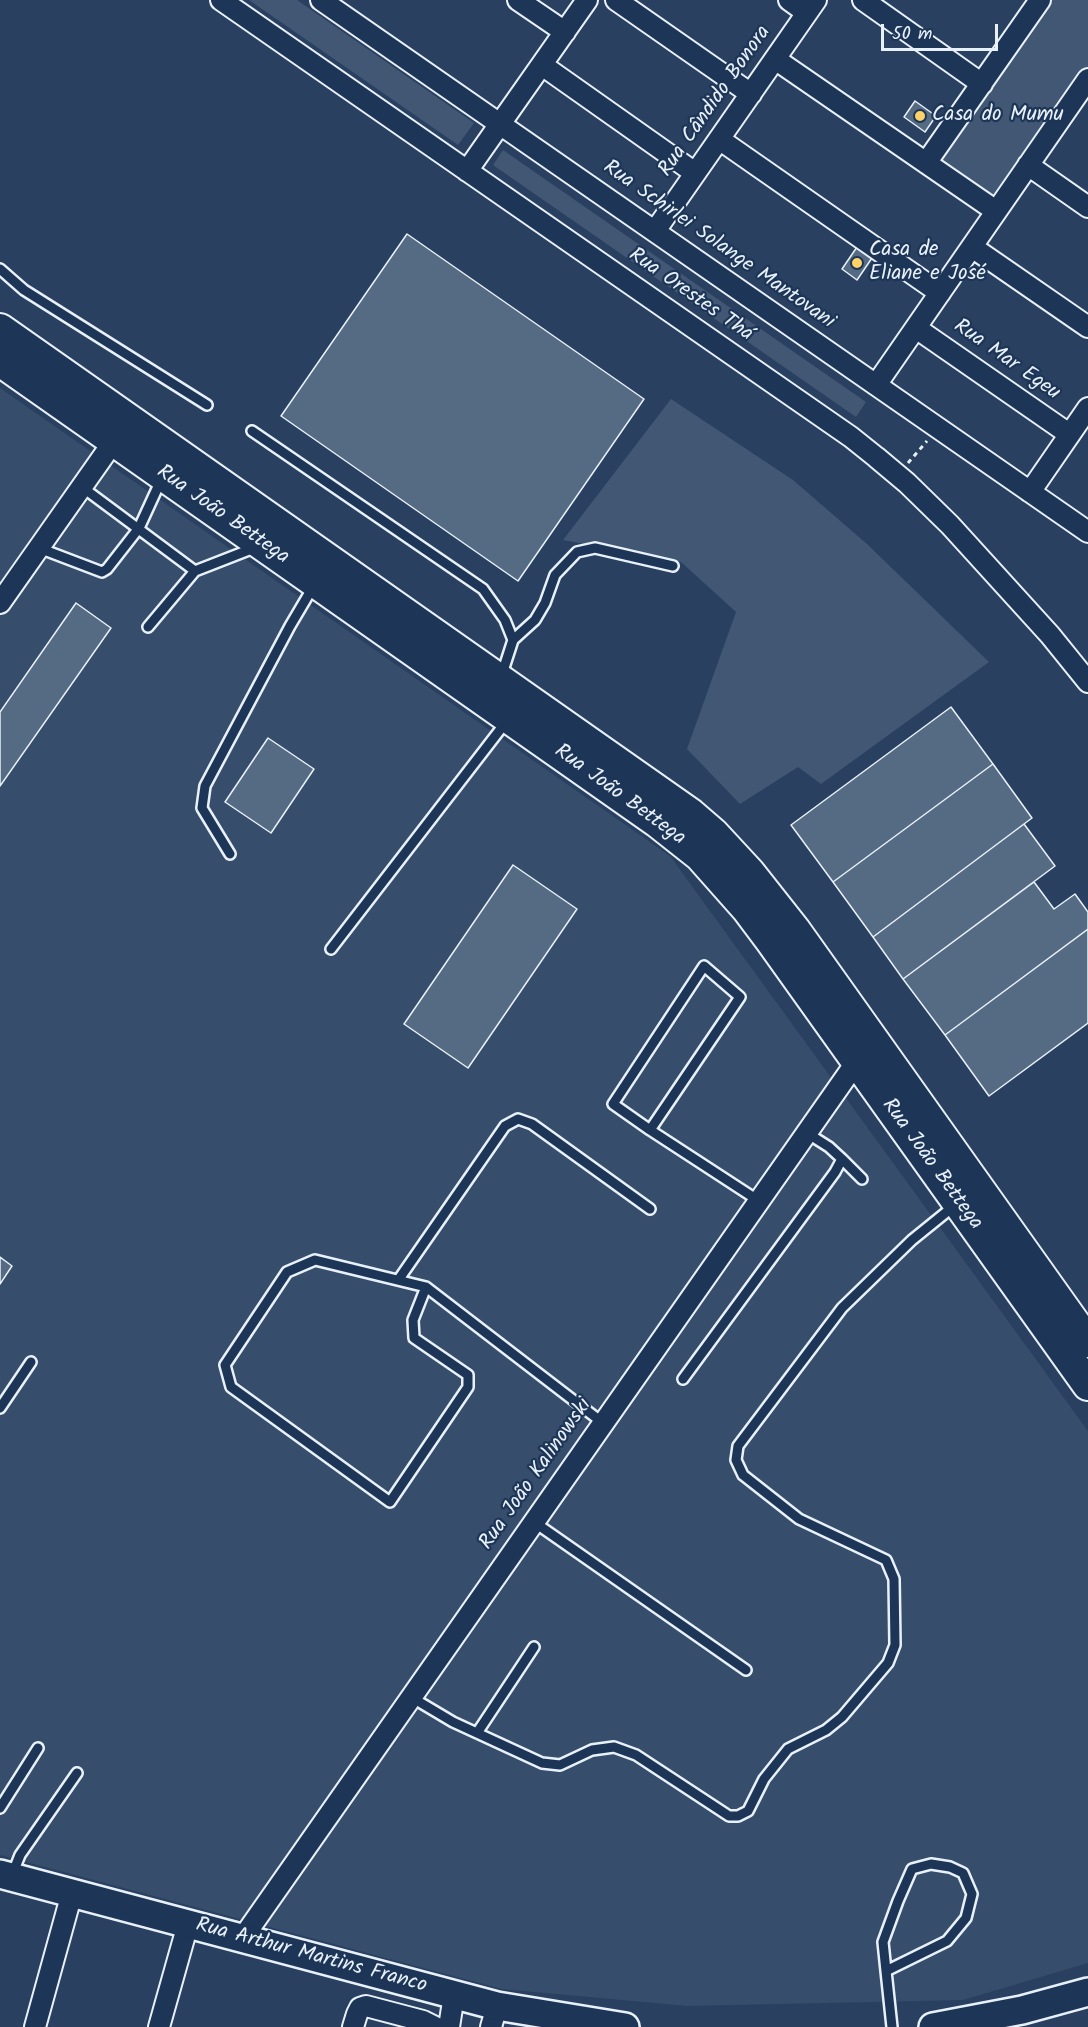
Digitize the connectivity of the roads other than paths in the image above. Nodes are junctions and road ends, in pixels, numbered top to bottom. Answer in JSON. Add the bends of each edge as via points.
{"nodes":[{"id":1,"x":221,"y":0,"type":"edge"},
{"id":2,"x":321,"y":0,"type":"edge"},
{"id":3,"x":518,"y":0,"type":"edge"},
{"id":4,"x":587,"y":0,"type":"edge"},
{"id":5,"x":616,"y":0,"type":"edge"},
{"id":6,"x":789,"y":0,"type":"edge"},
{"id":7,"x":863,"y":0,"type":"edge"},
{"id":8,"x":1038,"y":1,"type":"edge"},
{"id":9,"x":812,"y":6,"type":"edge"},
{"id":10,"x":564,"y":32,"type":"junction"},
{"id":11,"x":775,"y":59,"type":"junction"},
{"id":12,"x":542,"y":65,"type":"junction"},
{"id":13,"x":1087,"y":83,"type":"edge"},
{"id":14,"x":982,"y":84,"type":"junction"},
{"id":15,"x":751,"y":94,"type":"junction"},
{"id":16,"x":500,"y":124,"type":"junction"},
{"id":17,"x":720,"y":139,"type":"junction"},
{"id":18,"x":926,"y":163,"type":"junction"},
{"id":19,"x":1028,"y":165,"type":"junction"},
{"id":20,"x":467,"y":171,"type":"junction"},
{"id":21,"x":695,"y":173,"type":"junction"},
{"id":22,"x":1088,"y":207,"type":"edge"},
{"id":23,"x":996,"y":211,"type":"junction"},
{"id":24,"x":655,"y":231,"type":"junction"},
{"id":25,"x":972,"y":247,"type":"junction"},
{"id":26,"x":0,"y":269,"type":"edge"},
{"id":27,"x":940,"y":293,"type":"junction"},
{"id":28,"x":1088,"y":327,"type":"edge"},
{"id":29,"x":0,"y":328,"type":"edge"},
{"id":30,"x":916,"y":328,"type":"junction"},
{"id":31,"x":0,"y":361,"type":"edge"},
{"id":32,"x":876,"y":385,"type":"junction"},
{"id":33,"x":207,"y":405,"type":"dead end"},
{"id":34,"x":1088,"y":408,"type":"edge"},
{"id":35,"x":122,"y":430,"type":"junction"},
{"id":36,"x":252,"y":431,"type":"dead end"},
{"id":37,"x":1069,"y":434,"type":"junction"},
{"id":38,"x":163,"y":475,"type":"junction"},
{"id":39,"x":81,"y":487,"type":"junction"},
{"id":40,"x":1030,"y":492,"type":"junction"},
{"id":41,"x":138,"y":528,"type":"junction"},
{"id":42,"x":1088,"y":532,"type":"edge"},
{"id":43,"x":262,"y":545,"type":"junction"},
{"id":44,"x":39,"y":548,"type":"junction"},
{"id":45,"x":673,"y":566,"type":"dead end"},
{"id":46,"x":195,"y":571,"type":"junction"},
{"id":47,"x":316,"y":582,"type":"junction"},
{"id":48,"x":0,"y":603,"type":"edge"},
{"id":49,"x":148,"y":627,"type":"dead end"},
{"id":50,"x":513,"y":640,"type":"junction"},
{"id":51,"x":500,"y":680,"type":"junction"},
{"id":52,"x":1088,"y":682,"type":"edge"},
{"id":53,"x":509,"y":718,"type":"junction"},
{"id":54,"x":230,"y":854,"type":"dead end"},
{"id":55,"x":331,"y":949,"type":"dead end"},
{"id":56,"x":865,"y":1051,"type":"junction"},
{"id":57,"x":650,"y":1130,"type":"junction"},
{"id":58,"x":807,"y":1133,"type":"junction"},
{"id":59,"x":842,"y":1159,"type":"junction"},
{"id":60,"x":862,"y":1179,"type":"dead end"},
{"id":61,"x":759,"y":1201,"type":"junction"},
{"id":62,"x":958,"y":1203,"type":"junction"},
{"id":63,"x":650,"y":1209,"type":"dead end"},
{"id":64,"x":399,"y":1279,"type":"junction"},
{"id":65,"x":426,"y":1287,"type":"junction"},
{"id":66,"x":1088,"y":1342,"type":"edge"},
{"id":67,"x":31,"y":1362,"type":"dead end"},
{"id":68,"x":683,"y":1379,"type":"dead end"},
{"id":69,"x":1088,"y":1385,"type":"edge"},
{"id":70,"x":0,"y":1408,"type":"edge"},
{"id":71,"x":603,"y":1423,"type":"junction"},
{"id":72,"x":534,"y":1522,"type":"junction"},
{"id":73,"x":534,"y":1647,"type":"dead end"},
{"id":74,"x":746,"y":1670,"type":"dead end"},
{"id":75,"x":411,"y":1697,"type":"junction"},
{"id":76,"x":477,"y":1733,"type":"junction"},
{"id":77,"x":39,"y":1748,"type":"dead end"},
{"id":78,"x":77,"y":1773,"type":"dead end"},
{"id":79,"x":0,"y":1808,"type":"edge"},
{"id":80,"x":6,"y":1876,"type":"edge"},
{"id":81,"x":72,"y":1893,"type":"junction"},
{"id":82,"x":188,"y":1924,"type":"junction"},
{"id":83,"x":242,"y":1938,"type":"junction"},
{"id":84,"x":886,"y":1971,"type":"junction"},
{"id":85,"x":1088,"y":1992,"type":"edge"},
{"id":86,"x":454,"y":1995,"type":"junction"},
{"id":87,"x":494,"y":2017,"type":"edge"},
{"id":88,"x":34,"y":2027,"type":"edge"},
{"id":89,"x":159,"y":2027,"type":"edge"},
{"id":90,"x":353,"y":2027,"type":"edge"},
{"id":91,"x":435,"y":2027,"type":"edge"},
{"id":92,"x":449,"y":2027,"type":"edge"},
{"id":93,"x":625,"y":2027,"type":"edge"},
{"id":94,"x":892,"y":2027,"type":"edge"},
{"id":95,"x":933,"y":2027,"type":"edge"}],
"edges":[{"from":1,"to":20,"type":"street","name":"Rua Orestes Thá"},
{"from":2,"to":16,"type":"street","name":"Rua Schirlei Solange Mantovani"},
{"from":3,"to":10,"type":"street"},
{"from":4,"to":10,"type":"street"},
{"from":5,"to":15,"type":"street"},
{"from":6,"to":9,"type":"street"},
{"from":7,"to":14,"type":"street"},
{"from":8,"to":14,"type":"street"},
{"from":9,"to":11,"type":"street","name":"Rua Cândido Bonora"},
{"from":10,"to":12,"type":"street"},
{"from":11,"to":15,"type":"street","name":"Rua Cândido Bonora"},
{"from":11,"to":18,"type":"street"},
{"from":12,"to":16,"type":"street"},
{"from":12,"to":21,"type":"street"},
{"from":13,"to":19,"type":"street"},
{"from":14,"to":18,"type":"street"},
{"from":15,"to":17,"type":"street","name":"Rua Cândido Bonora"},
{"from":16,"to":20,"type":"street"},
{"from":16,"to":24,"type":"street","name":"Rua Schirlei Solange Mantovani"},
{"from":17,"to":21,"type":"street","name":"Rua Cândido Bonora"},
{"from":17,"to":27,"type":"street"},
{"from":18,"to":23,"type":"street"},
{"from":19,"to":22,"type":"street"},
{"from":19,"to":23,"type":"street"},
{"from":20,"to":52,"type":"street","name":"Rua Orestes Thá","via":[[876,457],[950,525]]},
{"from":21,"to":24,"type":"street","name":"Rua Cândido Bonora"},
{"from":23,"to":25,"type":"street"},
{"from":24,"to":32,"type":"street","name":"Rua Schirlei Solange Mantovani"},
{"from":25,"to":27,"type":"street"},
{"from":25,"to":28,"type":"street"},
{"from":26,"to":33,"type":"lane","via":[[24,290]]},
{"from":27,"to":30,"type":"street"},
{"from":29,"to":35,"type":"main road","name":"Rua João Bettega"},
{"from":30,"to":32,"type":"street"},
{"from":30,"to":37,"type":"street","name":"Rua Mar Egeu"},
{"from":31,"to":35,"type":"main road","name":"Rua João Bettega"},
{"from":32,"to":40,"type":"street","name":"Rua Schirlei Solange Mantovani"},
{"from":34,"to":37,"type":"street"},
{"from":35,"to":38,"type":"main road","name":"Rua João Bettega"},
{"from":35,"to":39,"type":"street"},
{"from":35,"to":51,"type":"main road","name":"Rua João Bettega"},
{"from":36,"to":50,"type":"lane","via":[[483,589],[505,620]]},
{"from":37,"to":40,"type":"street"},
{"from":38,"to":41,"type":"lane"},
{"from":38,"to":43,"type":"main road","name":"Rua João Bettega"},
{"from":39,"to":41,"type":"lane"},
{"from":39,"to":44,"type":"street"},
{"from":40,"to":42,"type":"street","name":"Rua Schirlei Solange Mantovani"},
{"from":41,"to":44,"type":"lane","via":[[102,572]]},
{"from":41,"to":46,"type":"lane"},
{"from":43,"to":46,"type":"lane"},
{"from":43,"to":47,"type":"main road","name":"Rua João Bettega"},
{"from":44,"to":48,"type":"street"},
{"from":45,"to":50,"type":"lane","via":[[595,548],[577,552],[555,575],[535,620]]},
{"from":46,"to":49,"type":"lane"},
{"from":47,"to":53,"type":"main road","name":"Rua João Bettega"},
{"from":47,"to":54,"type":"lane","via":[[205,786],[202,808]]},
{"from":50,"to":51,"type":"lane"},
{"from":51,"to":56,"type":"main road","name":"Rua João Bettega","via":[[691,814],[733,853],[771,899]]},
{"from":53,"to":55,"type":"lane"},
{"from":53,"to":56,"type":"main road","name":"Rua João Bettega","via":[[700,856]]},
{"from":56,"to":58,"type":"street","name":"Rua João Kalinowski"},
{"from":56,"to":62,"type":"main road","name":"Rua João Bettega"},
{"from":56,"to":66,"type":"main road","name":"Rua João Bettega"},
{"from":57,"to":57,"type":"lane","via":[[613,1104],[704,966],[740,998]]},
{"from":57,"to":61,"type":"lane"},
{"from":58,"to":59,"type":"lane"},
{"from":58,"to":61,"type":"street","name":"Rua João Kalinowski"},
{"from":59,"to":60,"type":"lane"},
{"from":59,"to":68,"type":"lane"},
{"from":61,"to":71,"type":"street","name":"Rua João Kalinowski"},
{"from":62,"to":69,"type":"main road","name":"Rua João Bettega"},
{"from":62,"to":76,"type":"lane","via":[[912,1240],[842,1308],[738,1446],[736,1460],[744,1475],[799,1519],[886,1560],[894,1579],[892,1654],[842,1717],[826,1730],[788,1749],[764,1779],[748,1811],[738,1816],[729,1816],[636,1755],[614,1748],[592,1750],[560,1766],[542,1763]]},
{"from":63,"to":64,"type":"lane","via":[[532,1124],[518,1119],[505,1126]]},
{"from":64,"to":65,"type":"lane"},
{"from":64,"to":65,"type":"lane","via":[[315,1260],[287,1272],[225,1365],[231,1387],[390,1502],[468,1387],[468,1375],[414,1338],[413,1320]]},
{"from":65,"to":71,"type":"lane"},
{"from":67,"to":70,"type":"lane"},
{"from":71,"to":72,"type":"street","name":"Rua João Kalinowski"},
{"from":72,"to":74,"type":"lane"},
{"from":72,"to":75,"type":"street","name":"Rua João Kalinowski"},
{"from":73,"to":76,"type":"lane"},
{"from":75,"to":76,"type":"lane"},
{"from":75,"to":83,"type":"street","name":"Rua João Kalinowski"},
{"from":77,"to":79,"type":"lane"},
{"from":78,"to":80,"type":"lane"},
{"from":80,"to":81,"type":"main road","name":"Rua Arthur Martins Franco"},
{"from":81,"to":82,"type":"main road","name":"Rua Arthur Martins Franco"},
{"from":81,"to":88,"type":"street"},
{"from":82,"to":83,"type":"main road","name":"Rua Arthur Martins Franco"},
{"from":82,"to":89,"type":"street"},
{"from":83,"to":86,"type":"main road","name":"Rua Arthur Martins Franco"},
{"from":84,"to":84,"type":"lane","via":[[883,1942],[912,1869],[931,1864],[963,1873],[972,1894],[966,1918],[947,1941]]},
{"from":84,"to":94,"type":"lane"},
{"from":85,"to":95,"type":"main road","via":[[1022,2010]]},
{"from":86,"to":87,"type":"main road","name":"Rua Arthur Martins Franco"},
{"from":86,"to":92,"type":"street"},
{"from":87,"to":93,"type":"main road","name":"Rua Arthur Martins Franco"},
{"from":90,"to":91,"type":"street","via":[[360,2008],[366,2006]]}]}
